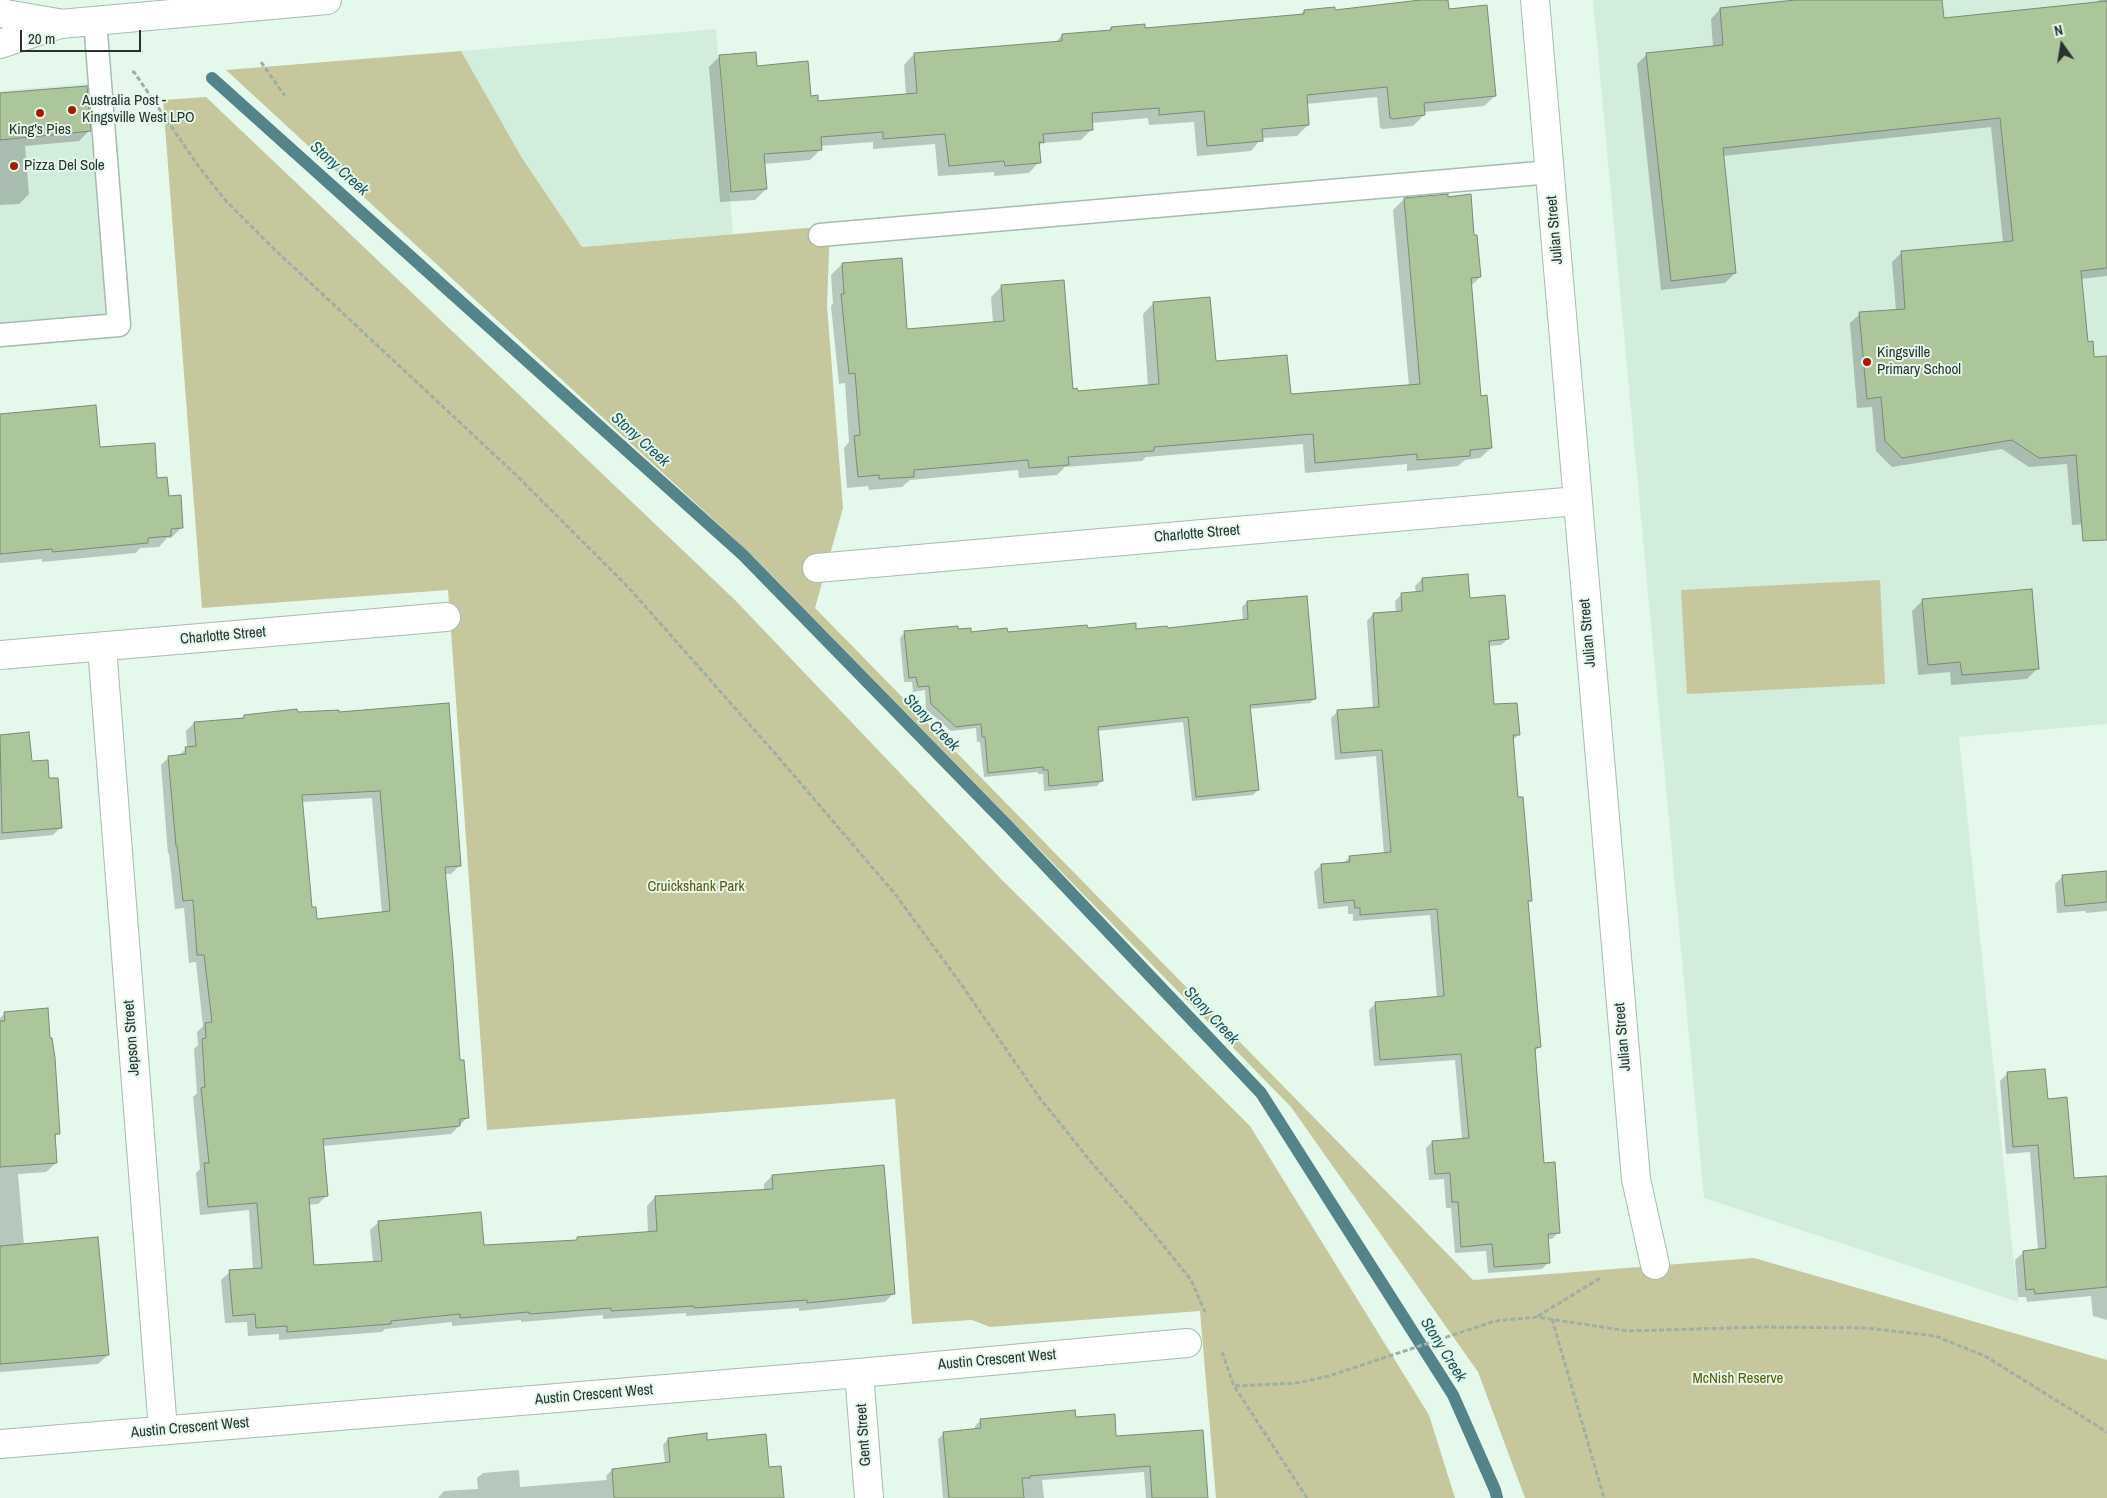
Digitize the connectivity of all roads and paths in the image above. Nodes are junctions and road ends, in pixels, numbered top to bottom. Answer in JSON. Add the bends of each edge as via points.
{"nodes":[{"id":1,"x":327,"y":0,"type":"edge"},
{"id":2,"x":1535,"y":0,"type":"edge"},
{"id":3,"x":167,"y":7,"type":"edge"},
{"id":4,"x":0,"y":13,"type":"edge"},
{"id":5,"x":95,"y":20,"type":"junction"},
{"id":6,"x":60,"y":24,"type":"junction"},
{"id":7,"x":0,"y":44,"type":"edge"},
{"id":8,"x":261,"y":62,"type":"dead end"},
{"id":9,"x":99,"y":74,"type":"junction"},
{"id":10,"x":285,"y":96,"type":"dead end"},
{"id":11,"x":1551,"y":172,"type":"junction"},
{"id":12,"x":820,"y":235,"type":"dead end"},
{"id":13,"x":0,"y":335,"type":"edge"},
{"id":14,"x":1577,"y":501,"type":"junction"},
{"id":15,"x":818,"y":568,"type":"dead end"},
{"id":16,"x":446,"y":617,"type":"dead end"},
{"id":17,"x":102,"y":646,"type":"junction"},
{"id":18,"x":0,"y":655,"type":"edge"},
{"id":19,"x":1656,"y":1265,"type":"dead end"},
{"id":20,"x":1602,"y":1277,"type":"dead end"},
{"id":21,"x":1206,"y":1313,"type":"dead end"},
{"id":22,"x":1537,"y":1317,"type":"junction"},
{"id":23,"x":1552,"y":1319,"type":"junction"},
{"id":24,"x":1187,"y":1343,"type":"dead end"},
{"id":25,"x":1219,"y":1346,"type":"dead end"},
{"id":26,"x":859,"y":1373,"type":"junction"},
{"id":27,"x":1234,"y":1386,"type":"junction"},
{"id":28,"x":163,"y":1430,"type":"junction"},
{"id":29,"x":2107,"y":1432,"type":"edge"},
{"id":30,"x":0,"y":1444,"type":"edge"},
{"id":31,"x":868,"y":1498,"type":"edge"},
{"id":32,"x":1307,"y":1498,"type":"edge"},
{"id":33,"x":1604,"y":1498,"type":"edge"}],
"edges":[{"from":1,"to":3,"type":"street"},
{"from":2,"to":11,"type":"street","name":"Julian Street"},
{"from":3,"to":5,"type":"street"},
{"from":4,"to":6,"type":"street"},
{"from":5,"to":6,"type":"street"},
{"from":5,"to":9,"type":"lane"},
{"from":6,"to":7,"type":"street"},
{"from":8,"to":10,"type":"path"},
{"from":9,"to":13,"type":"lane","via":[[118,325]]},
{"from":9,"to":21,"type":"path","via":[[134,72],[198,167],[226,201],[514,473],[629,588],[700,667],[895,894],[1039,1097],[1190,1280]]},
{"from":11,"to":12,"type":"lane"},
{"from":11,"to":14,"type":"street","name":"Julian Street"},
{"from":14,"to":15,"type":"street","name":"Charlotte Street"},
{"from":14,"to":19,"type":"street","name":"Julian Street","via":[[1636,1179]]},
{"from":16,"to":17,"type":"street","name":"Charlotte Street"},
{"from":17,"to":18,"type":"street","name":"Charlotte Street"},
{"from":17,"to":28,"type":"street","name":"Jepson Street"},
{"from":20,"to":22,"type":"path"},
{"from":22,"to":23,"type":"path"},
{"from":22,"to":27,"type":"path","via":[[1495,1321],[1329,1376],[1297,1382]]},
{"from":23,"to":29,"type":"path","via":[[1628,1331],[1763,1326],[1867,1328],[1935,1336],[1984,1356]]},
{"from":23,"to":33,"type":"path"},
{"from":24,"to":26,"type":"street","name":"Austin Crescent West"},
{"from":25,"to":27,"type":"path"},
{"from":26,"to":28,"type":"street","name":"Austin Crescent West"},
{"from":26,"to":31,"type":"street","name":"Gent Street"},
{"from":27,"to":32,"type":"path"},
{"from":28,"to":30,"type":"street","name":"Austin Crescent West"}]}
